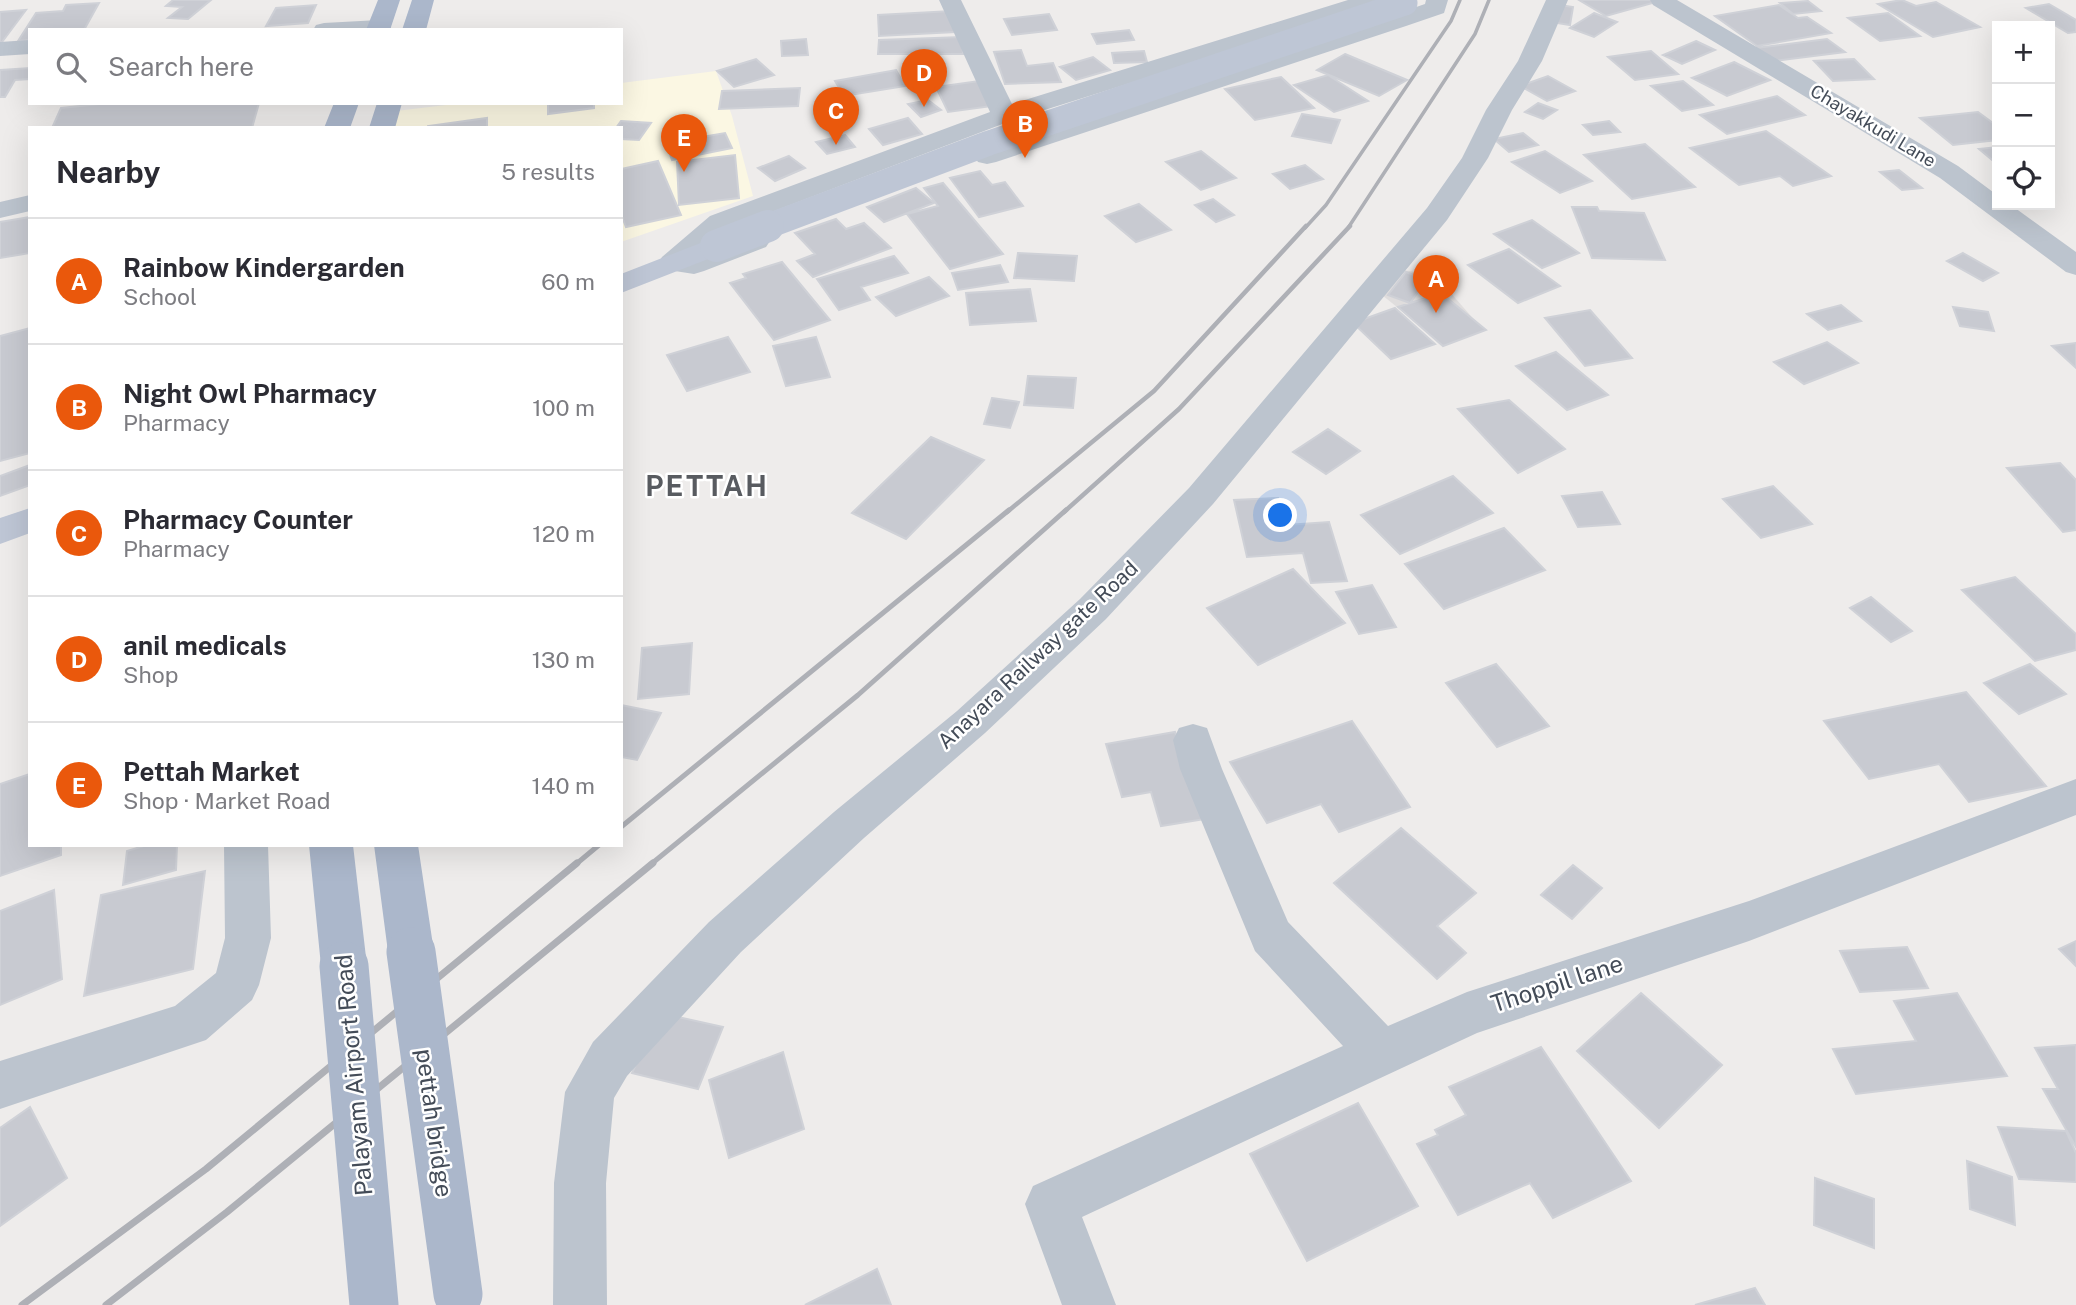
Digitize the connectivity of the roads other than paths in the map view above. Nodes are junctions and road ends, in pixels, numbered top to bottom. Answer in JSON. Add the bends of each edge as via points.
{"nodes":[{"id":1,"x":389,"y":0,"type":"edge"},
{"id":2,"x":422,"y":0,"type":"edge"},
{"id":3,"x":950,"y":0,"type":"edge"},
{"id":4,"x":1371,"y":0,"type":"edge"},
{"id":5,"x":1412,"y":0,"type":"edge"},
{"id":6,"x":1437,"y":0,"type":"edge"},
{"id":7,"x":1558,"y":0,"type":"edge"},
{"id":8,"x":1661,"y":0,"type":"edge"},
{"id":9,"x":378,"y":28,"type":"edge"},
{"id":10,"x":415,"y":28,"type":"edge"},
{"id":11,"x":28,"y":47,"type":"edge"},
{"id":12,"x":0,"y":49,"type":"edge"},
{"id":13,"x":346,"y":105,"type":"edge"},
{"id":14,"x":389,"y":105,"type":"edge"},
{"id":15,"x":1004,"y":115,"type":"junction"},
{"id":16,"x":338,"y":126,"type":"edge"},
{"id":17,"x":383,"y":126,"type":"edge"},
{"id":18,"x":28,"y":204,"type":"edge"},
{"id":19,"x":0,"y":210,"type":"edge"},
{"id":20,"x":2076,"y":232,"type":"edge"},
{"id":21,"x":2034,"y":235,"type":"junction"},
{"id":22,"x":672,"y":263,"type":"junction"},
{"id":23,"x":2076,"y":266,"type":"edge"},
{"id":24,"x":623,"y":283,"type":"edge"},
{"id":25,"x":28,"y":521,"type":"edge"},
{"id":26,"x":0,"y":531,"type":"edge"},
{"id":27,"x":1193,"y":740,"type":"dead end"},
{"id":28,"x":2076,"y":797,"type":"edge"},
{"id":29,"x":246,"y":847,"type":"edge"},
{"id":30,"x":331,"y":847,"type":"edge"},
{"id":31,"x":396,"y":847,"type":"edge"},
{"id":32,"x":1381,"y":1053,"type":"junction"},
{"id":33,"x":0,"y":1085,"type":"edge"},
{"id":34,"x":457,"y":1300,"type":"edge"},
{"id":35,"x":374,"y":1305,"type":"edge"},
{"id":36,"x":580,"y":1305,"type":"edge"},
{"id":37,"x":1089,"y":1305,"type":"edge"}],
"edges":[{"from":1,"to":9,"type":"main road"},
{"from":2,"to":10,"type":"main road"},
{"from":3,"to":15,"type":"street"},
{"from":4,"to":15,"type":"street"},
{"from":5,"to":22,"type":"main road","bridge":true,"via":[[989,144]]},
{"from":6,"to":22,"type":"street","via":[[1436,8],[891,189],[694,265]]},
{"from":7,"to":36,"type":"street","name":"Anayara Railway gate Road","via":[[1530,61],[1437,214],[1201,496],[1093,609],[725,937],[610,1059],[590,1093],[580,1183]]},
{"from":8,"to":21,"type":"street","name":"Chayakkudi Lane","via":[[1949,172]]},
{"from":11,"to":12,"type":"street"},
{"from":13,"to":16,"type":"main road"},
{"from":14,"to":17,"type":"main road"},
{"from":15,"to":22,"type":"street","via":[[720,222]]},
{"from":18,"to":19,"type":"street"},
{"from":20,"to":21,"type":"street"},
{"from":21,"to":23,"type":"street","name":"Chayakkudi Lane"},
{"from":22,"to":24,"type":"main road"},
{"from":25,"to":26,"type":"main road"},
{"from":27,"to":32,"type":"street","via":[[1271,936]]},
{"from":28,"to":32,"type":"street","name":"Thoppil lane","via":[[1749,921],[1466,1014]]},
{"from":29,"to":33,"type":"street","via":[[248,938],[236,985],[189,1024]]},
{"from":30,"to":35,"type":"main road","name":"Palayam Airport Road","bridge":true},
{"from":31,"to":34,"type":"main road","name":"pettah bridge","bridge":true},
{"from":32,"to":37,"type":"street","name":"Thoppil lane","via":[[1051,1204]]}]}
